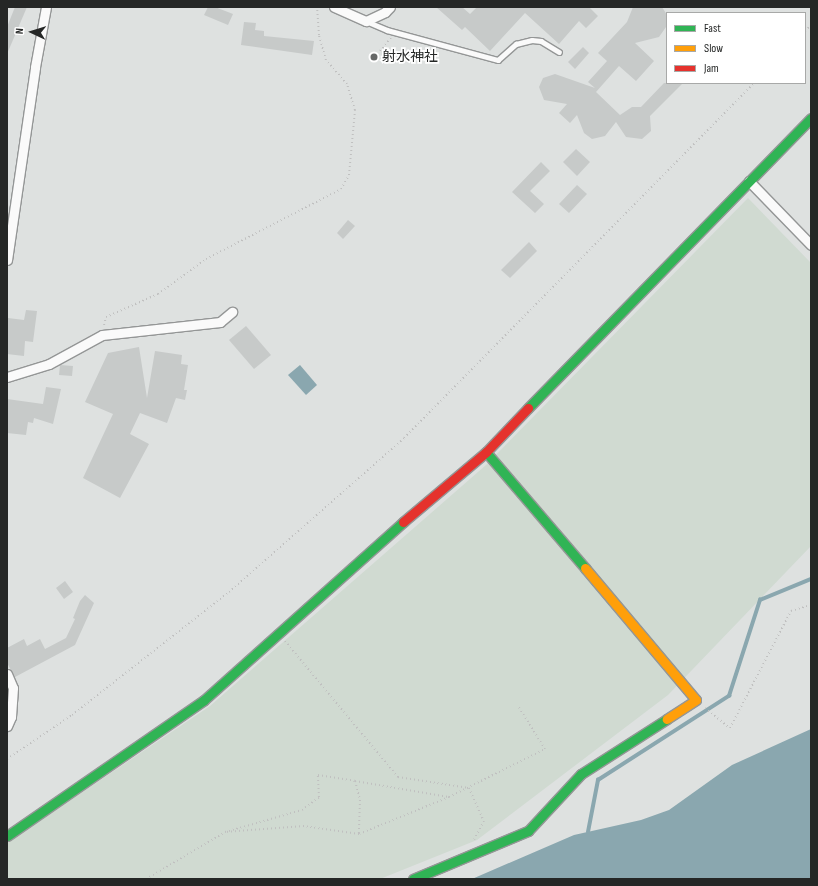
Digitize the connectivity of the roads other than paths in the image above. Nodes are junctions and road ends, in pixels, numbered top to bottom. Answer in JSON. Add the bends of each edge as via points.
{"nodes":[{"id":1,"x":46,"y":7,"type":"edge"},
{"id":2,"x":334,"y":7,"type":"edge"},
{"id":3,"x":390,"y":7,"type":"edge"},
{"id":4,"x":366,"y":21,"type":"junction"},
{"id":5,"x":559,"y":52,"type":"dead end"},
{"id":6,"x":811,"y":118,"type":"edge"},
{"id":7,"x":749,"y":181,"type":"junction"},
{"id":8,"x":811,"y":245,"type":"edge"},
{"id":9,"x":7,"y":260,"type":"edge"},
{"id":10,"x":232,"y":312,"type":"dead end"},
{"id":11,"x":7,"y":377,"type":"edge"},
{"id":12,"x":486,"y":452,"type":"junction"},
{"id":13,"x":7,"y":674,"type":"edge"},
{"id":14,"x":7,"y":726,"type":"edge"},
{"id":15,"x":7,"y":836,"type":"edge"},
{"id":16,"x":412,"y":879,"type":"edge"}],
"edges":[{"from":1,"to":9,"type":"street"},
{"from":2,"to":4,"type":"street"},
{"from":3,"to":4,"type":"street"},
{"from":4,"to":5,"type":"lane","via":[[396,33],[498,60],[516,44],[532,40],[541,40]]},
{"from":6,"to":7,"type":"street"},
{"from":7,"to":8,"type":"street"},
{"from":7,"to":12,"type":"street"},
{"from":10,"to":11,"type":"street","via":[[220,322],[102,335],[49,364]]},
{"from":12,"to":15,"type":"street","via":[[358,560],[204,700]]},
{"from":12,"to":16,"type":"street","via":[[696,700],[581,774],[528,831]]},
{"from":13,"to":14,"type":"street","via":[[13,688],[11,718]]}]}
